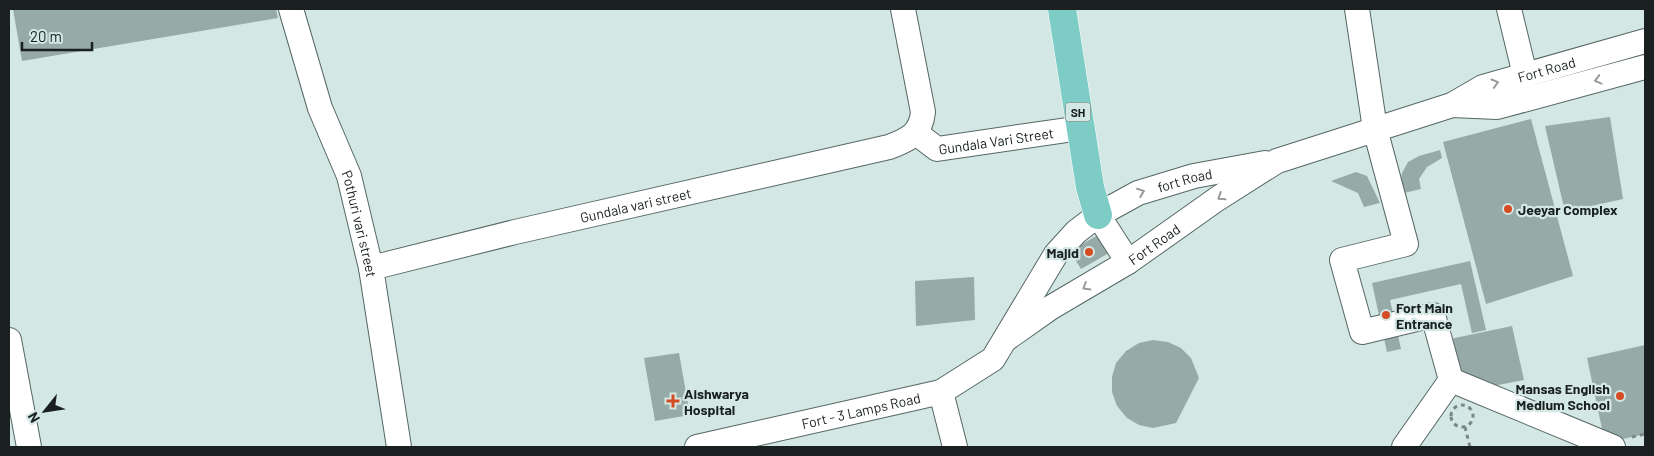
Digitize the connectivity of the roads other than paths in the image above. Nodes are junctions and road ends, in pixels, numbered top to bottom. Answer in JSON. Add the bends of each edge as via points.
{"nodes":[{"id":1,"x":291,"y":9,"type":"edge"},
{"id":2,"x":904,"y":9,"type":"edge"},
{"id":3,"x":1062,"y":9,"type":"edge"},
{"id":4,"x":1357,"y":9,"type":"edge"},
{"id":5,"x":1509,"y":9,"type":"edge"},
{"id":6,"x":1645,"y":41,"type":"edge"},
{"id":7,"x":1645,"y":68,"type":"edge"},
{"id":8,"x":1525,"y":75,"type":"junction"},
{"id":9,"x":1452,"y":104,"type":"junction"},
{"id":10,"x":1081,"y":128,"type":"junction"},
{"id":11,"x":1375,"y":129,"type":"junction"},
{"id":12,"x":909,"y":138,"type":"junction"},
{"id":13,"x":1277,"y":161,"type":"junction"},
{"id":14,"x":1098,"y":215,"type":"junction"},
{"id":15,"x":1128,"y":262,"type":"junction"},
{"id":16,"x":371,"y":268,"type":"junction"},
{"id":17,"x":1006,"y":339,"type":"junction"},
{"id":18,"x":9,"y":340,"type":"edge"},
{"id":19,"x":1451,"y":380,"type":"junction"},
{"id":20,"x":941,"y":392,"type":"junction"},
{"id":21,"x":29,"y":447,"type":"edge"},
{"id":22,"x":400,"y":447,"type":"edge"},
{"id":23,"x":697,"y":447,"type":"edge"},
{"id":24,"x":955,"y":447,"type":"edge"},
{"id":25,"x":1404,"y":447,"type":"edge"},
{"id":26,"x":1613,"y":447,"type":"edge"}],
"edges":[{"from":1,"to":16,"type":"street","name":"Pothuri vari street","via":[[320,108],[349,176]]},
{"from":2,"to":12,"type":"street","via":[[923,112],[922,122]]},
{"from":3,"to":10,"type":"main road","number":"SH"},
{"from":4,"to":11,"type":"street"},
{"from":5,"to":8,"type":"street"},
{"from":6,"to":8,"type":"street","name":"Fort Road"},
{"from":7,"to":9,"type":"street","name":"Fort Road","one_way":true,"via":[[1497,107]]},
{"from":9,"to":8,"type":"street","name":"Fort Road","one_way":true,"via":[[1483,87]]},
{"from":9,"to":11,"type":"street","name":"Fort Road"},
{"from":10,"to":12,"type":"street","name":"Gundala Vari Street","via":[[937,149]]},
{"from":10,"to":14,"type":"main road","number":"SH"},
{"from":11,"to":13,"type":"street","name":"Fort Road"},
{"from":11,"to":19,"type":"street","via":[[1406,244],[1342,260],[1362,332],[1433,315]]},
{"from":12,"to":16,"type":"street","name":"Gundala vari street"},
{"from":14,"to":13,"type":"street","name":"fort Road","one_way":true,"via":[[1138,193],[1194,176]]},
{"from":13,"to":15,"type":"street","name":"Fort Road","one_way":true},
{"from":14,"to":15,"type":"street","number":"SH"},
{"from":14,"to":17,"type":"street","via":[[1076,232],[1056,254]]},
{"from":15,"to":17,"type":"street","name":"Fort Road","one_way":true,"via":[[1050,308]]},
{"from":16,"to":22,"type":"street","name":"Pothuri vari street"},
{"from":17,"to":20,"type":"street","name":"Fort - 3 Lamps Road","via":[[993,359]]},
{"from":18,"to":21,"type":"street"},
{"from":19,"to":25,"type":"street"},
{"from":19,"to":26,"type":"street"},
{"from":20,"to":23,"type":"street","name":"Fort - 3 Lamps Road"},
{"from":20,"to":24,"type":"street"}]}
